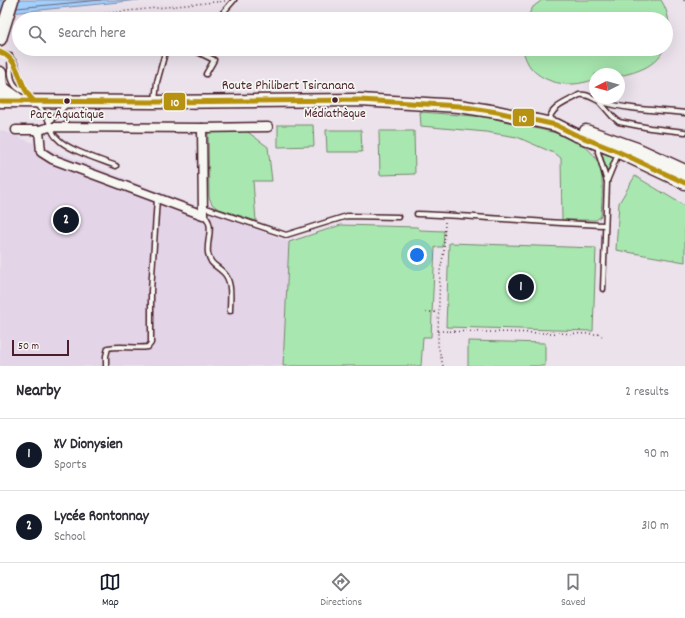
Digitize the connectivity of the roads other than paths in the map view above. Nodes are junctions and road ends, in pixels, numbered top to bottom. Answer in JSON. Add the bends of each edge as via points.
{"nodes":[{"id":1,"x":5,"y":0,"type":"edge"},
{"id":2,"x":8,"y":0,"type":"edge"},
{"id":3,"x":12,"y":0,"type":"edge"},
{"id":4,"x":234,"y":0,"type":"edge"},
{"id":5,"x":224,"y":12,"type":"edge"},
{"id":6,"x":2,"y":17,"type":"edge"},
{"id":7,"x":0,"y":39,"type":"edge"},
{"id":8,"x":0,"y":52,"type":"edge"},
{"id":9,"x":10,"y":56,"type":"junction"},
{"id":10,"x":164,"y":56,"type":"edge"},
{"id":11,"x":206,"y":56,"type":"edge"},
{"id":12,"x":0,"y":73,"type":"edge"},
{"id":13,"x":206,"y":74,"type":"dead end"},
{"id":14,"x":1,"y":89,"type":"edge"},
{"id":15,"x":589,"y":96,"type":"edge"},
{"id":16,"x":25,"y":97,"type":"junction"},
{"id":17,"x":0,"y":101,"type":"edge"},
{"id":18,"x":71,"y":101,"type":"junction"},
{"id":19,"x":155,"y":102,"type":"junction"},
{"id":20,"x":602,"y":104,"type":"edge"},
{"id":21,"x":611,"y":104,"type":"edge"},
{"id":22,"x":685,"y":113,"type":"edge"},
{"id":23,"x":50,"y":124,"type":"junction"},
{"id":24,"x":552,"y":124,"type":"junction"},
{"id":25,"x":268,"y":127,"type":"dead end"},
{"id":26,"x":202,"y":128,"type":"junction"},
{"id":27,"x":16,"y":130,"type":"dead end"},
{"id":28,"x":38,"y":130,"type":"junction"},
{"id":29,"x":685,"y":132,"type":"edge"},
{"id":30,"x":601,"y":140,"type":"junction"},
{"id":31,"x":619,"y":147,"type":"junction"},
{"id":32,"x":116,"y":166,"type":"dead end"},
{"id":33,"x":685,"y":171,"type":"edge"},
{"id":34,"x":607,"y":182,"type":"junction"},
{"id":35,"x":685,"y":183,"type":"edge"},
{"id":36,"x":157,"y":198,"type":"junction"},
{"id":37,"x":203,"y":207,"type":"junction"},
{"id":38,"x":417,"y":214,"type":"dead end"},
{"id":39,"x":203,"y":216,"type":"junction"},
{"id":40,"x":398,"y":217,"type":"dead end"},
{"id":41,"x":605,"y":225,"type":"junction"},
{"id":42,"x":603,"y":289,"type":"dead end"},
{"id":43,"x":230,"y":311,"type":"dead end"},
{"id":44,"x":106,"y":366,"type":"edge"}],
"edges":[{"from":1,"to":6,"type":"main road"},
{"from":2,"to":6,"type":"lane"},
{"from":3,"to":6,"type":"main road"},
{"from":4,"to":5,"type":"lane"},
{"from":6,"to":7,"type":"main road"},
{"from":8,"to":9,"type":"lane"},
{"from":9,"to":16,"type":"lane","via":[[21,78]]},
{"from":9,"to":16,"type":"lane","via":[[13,84]]},
{"from":10,"to":19,"type":"lane"},
{"from":11,"to":13,"type":"lane","via":[[214,60]]},
{"from":12,"to":14,"type":"main road"},
{"from":14,"to":16,"type":"main road"},
{"from":15,"to":24,"type":"lane","via":[[579,95],[554,109],[550,116]]},
{"from":16,"to":17,"type":"main road","name":"Route Philibert Tsiranana"},
{"from":16,"to":18,"type":"main road","name":"Route Philibert Tsiranana"},
{"from":16,"to":23,"type":"lane","via":[[46,115]]},
{"from":18,"to":19,"type":"main road","name":"Route Philibert Tsiranana"},
{"from":18,"to":23,"type":"lane","via":[[63,106]]},
{"from":19,"to":24,"type":"main road","name":"Route Philibert Tsiranana","via":[[360,100],[421,103],[497,112]]},
{"from":20,"to":29,"type":"lane","via":[[619,122]]},
{"from":21,"to":22,"type":"lane"},
{"from":23,"to":26,"type":"street"},
{"from":23,"to":28,"type":"street"},
{"from":23,"to":32,"type":"lane","via":[[57,139],[69,147]]},
{"from":24,"to":30,"type":"main road","name":"Route Philibert Tsiranana","via":[[570,126]]},
{"from":25,"to":26,"type":"street"},
{"from":26,"to":37,"type":"street"},
{"from":27,"to":28,"type":"street"},
{"from":28,"to":36,"type":"street","via":[[41,152],[52,159]]},
{"from":30,"to":31,"type":"main road","name":"Route Philibert Tsiranana"},
{"from":30,"to":34,"type":"lane","via":[[598,152]]},
{"from":31,"to":33,"type":"main road","name":"Route Philibert Tsiranana"},
{"from":31,"to":34,"type":"lane"},
{"from":31,"to":35,"type":"main road","name":"Route Philibert Tsiranana"},
{"from":34,"to":41,"type":"lane"},
{"from":36,"to":39,"type":"street"},
{"from":36,"to":44,"type":"lane","via":[[151,291],[151,343],[148,347],[142,348],[108,348]]},
{"from":37,"to":39,"type":"street"},
{"from":37,"to":40,"type":"lane","via":[[286,235],[347,216]]},
{"from":38,"to":41,"type":"lane"},
{"from":39,"to":43,"type":"lane","via":[[207,218],[211,227],[207,243],[210,261],[224,272],[230,284]]},
{"from":41,"to":42,"type":"lane"}]}
